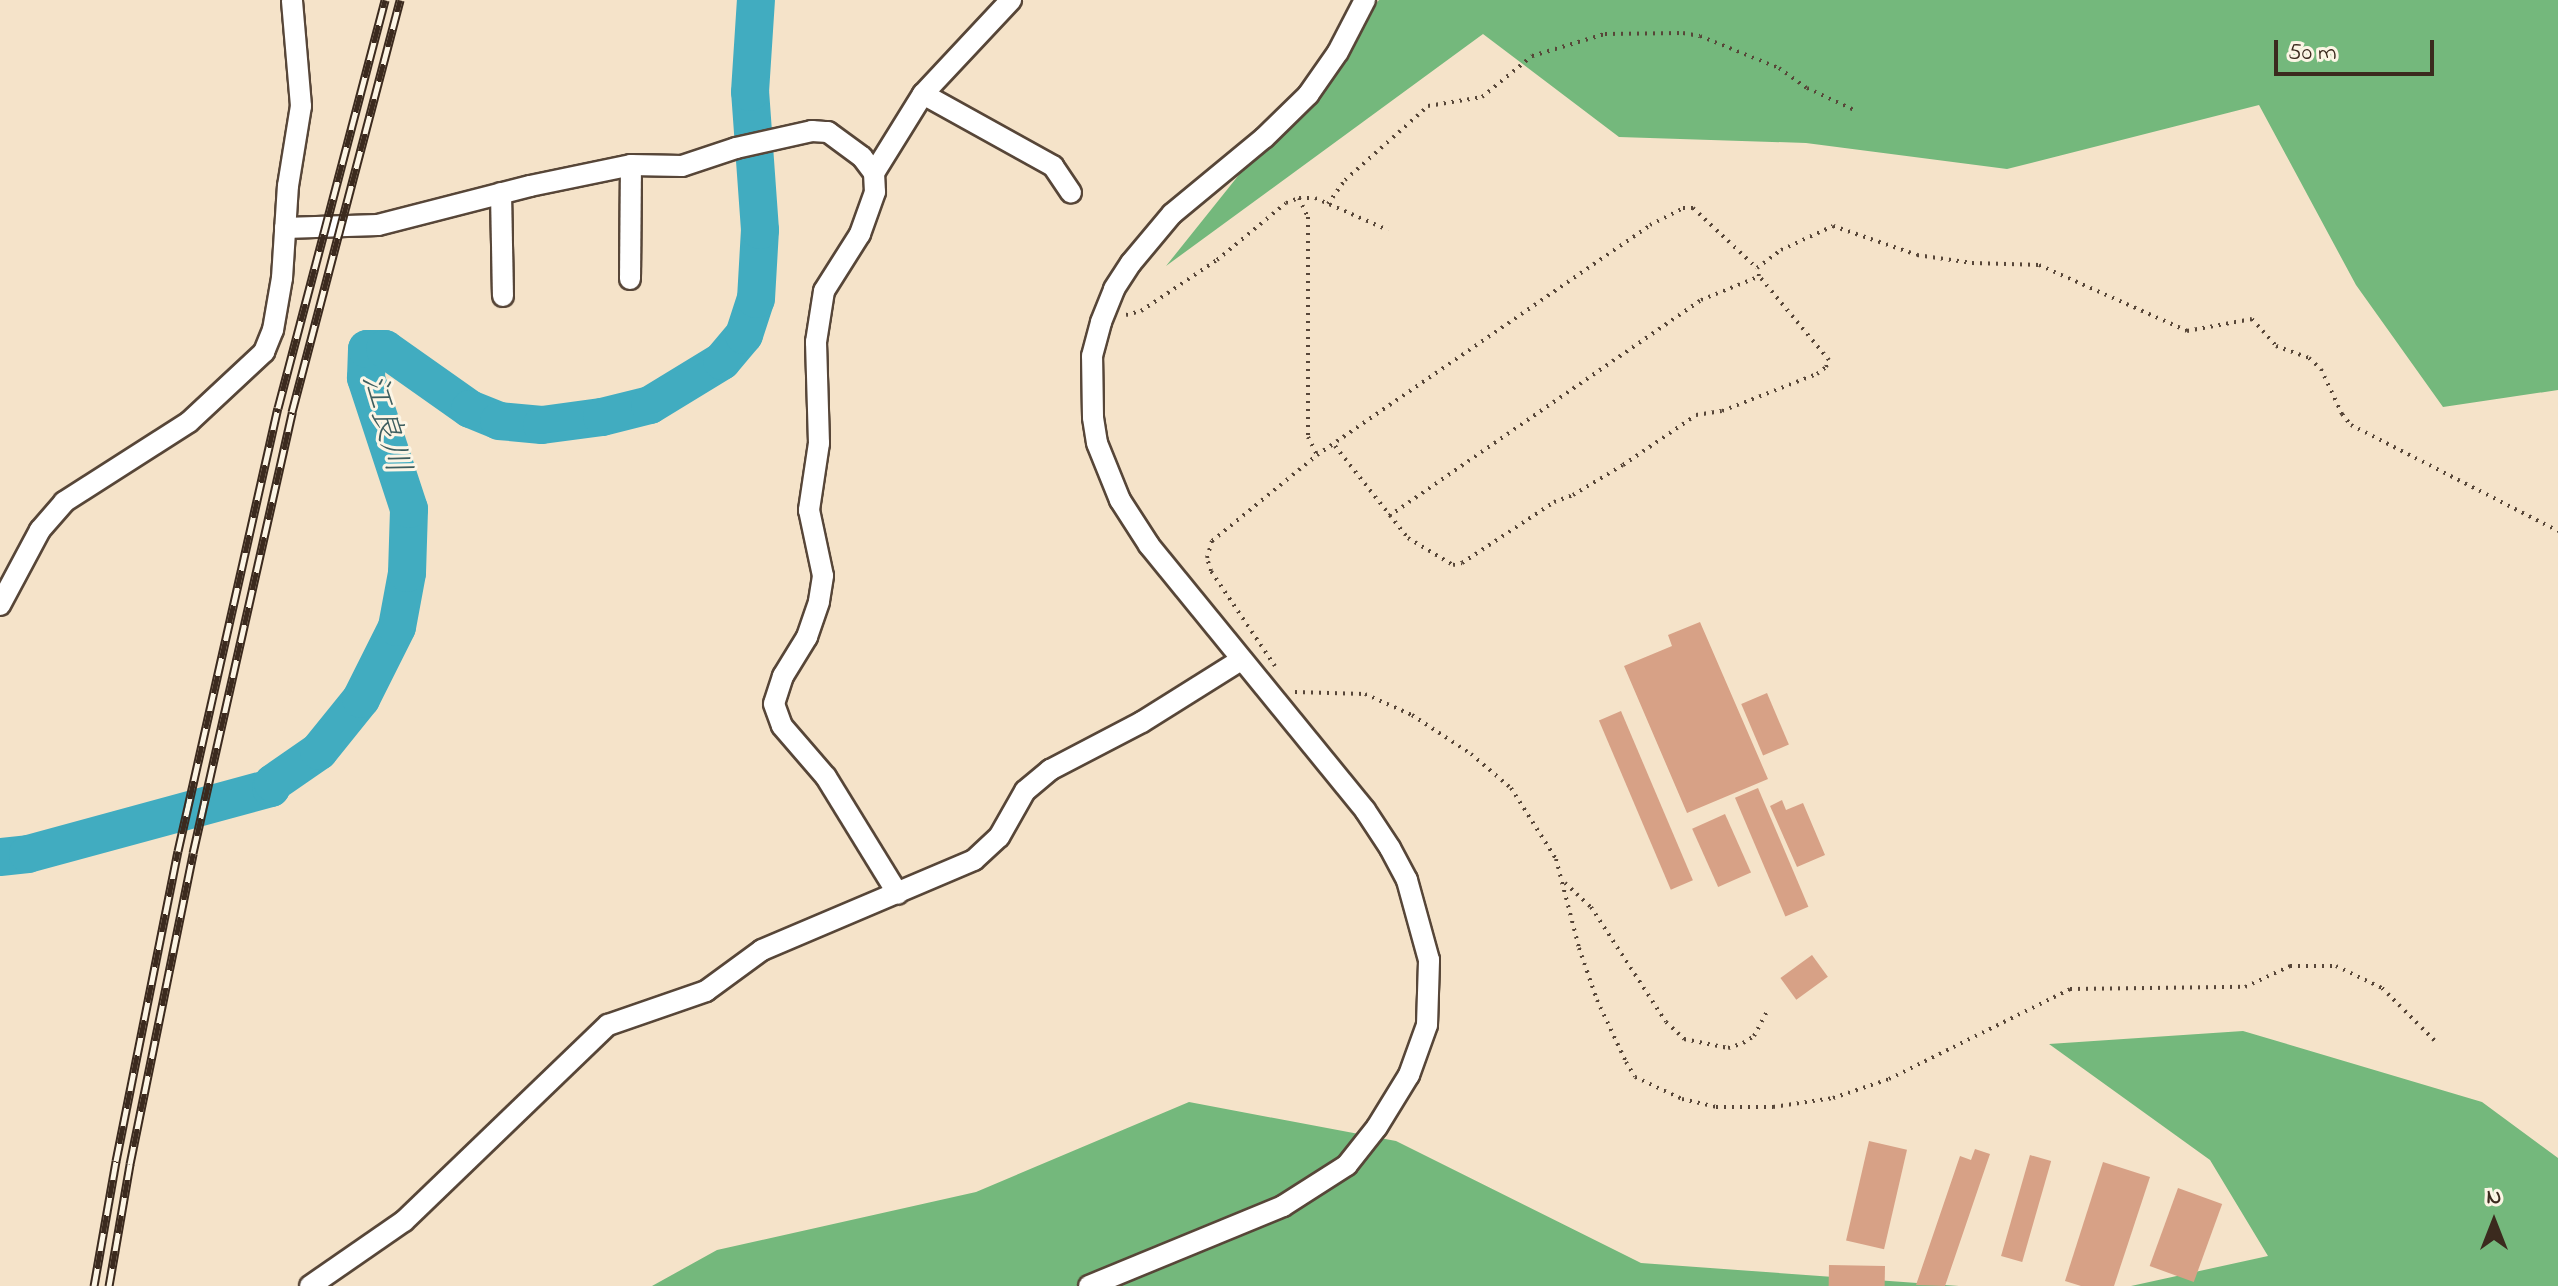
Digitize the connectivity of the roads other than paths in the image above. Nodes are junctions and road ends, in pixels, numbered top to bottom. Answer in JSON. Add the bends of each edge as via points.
{"nodes":[{"id":1,"x":292,"y":0,"type":"edge"},
{"id":2,"x":1011,"y":0,"type":"edge"},
{"id":3,"x":1365,"y":0,"type":"edge"},
{"id":4,"x":923,"y":94,"type":"junction"},
{"id":5,"x":631,"y":165,"type":"junction"},
{"id":6,"x":874,"y":173,"type":"junction"},
{"id":7,"x":501,"y":193,"type":"junction"},
{"id":8,"x":1071,"y":193,"type":"dead end"},
{"id":9,"x":285,"y":228,"type":"junction"},
{"id":10,"x":630,"y":279,"type":"dead end"},
{"id":11,"x":503,"y":296,"type":"dead end"},
{"id":12,"x":0,"y":605,"type":"edge"},
{"id":13,"x":1241,"y":660,"type":"junction"},
{"id":14,"x":898,"y":894,"type":"junction"},
{"id":15,"x":317,"y":1284,"type":"edge"},
{"id":16,"x":1089,"y":1286,"type":"edge"}],
"edges":[{"from":1,"to":9,"type":"street","via":[[301,106]]},
{"from":2,"to":4,"type":"street"},
{"from":3,"to":13,"type":"street","via":[[1308,95],[1150,238],[1114,289],[1092,356],[1097,443],[1120,500],[1149,545]]},
{"from":4,"to":6,"type":"street"},
{"from":4,"to":8,"type":"street","via":[[1053,166]]},
{"from":5,"to":6,"type":"street","via":[[682,166],[812,131],[828,132]]},
{"from":5,"to":7,"type":"street"},
{"from":5,"to":10,"type":"street"},
{"from":6,"to":14,"type":"street","via":[[869,214],[824,291],[819,314],[819,443],[809,510],[823,576],[807,637],[783,676],[774,704],[782,726],[826,777]]},
{"from":7,"to":9,"type":"street","via":[[378,225]]},
{"from":7,"to":11,"type":"street"},
{"from":9,"to":12,"type":"street","via":[[273,330],[264,352],[189,422],[64,502],[40,530]]},
{"from":13,"to":14,"type":"street","via":[[1142,722],[1050,770],[1025,791],[999,837],[974,860]]},
{"from":13,"to":16,"type":"street","via":[[1365,810],[1407,880],[1429,960],[1427,1025],[1409,1075],[1347,1165],[1283,1206]]},
{"from":14,"to":15,"type":"street","via":[[762,950],[706,991],[608,1025],[404,1221]]}]}
